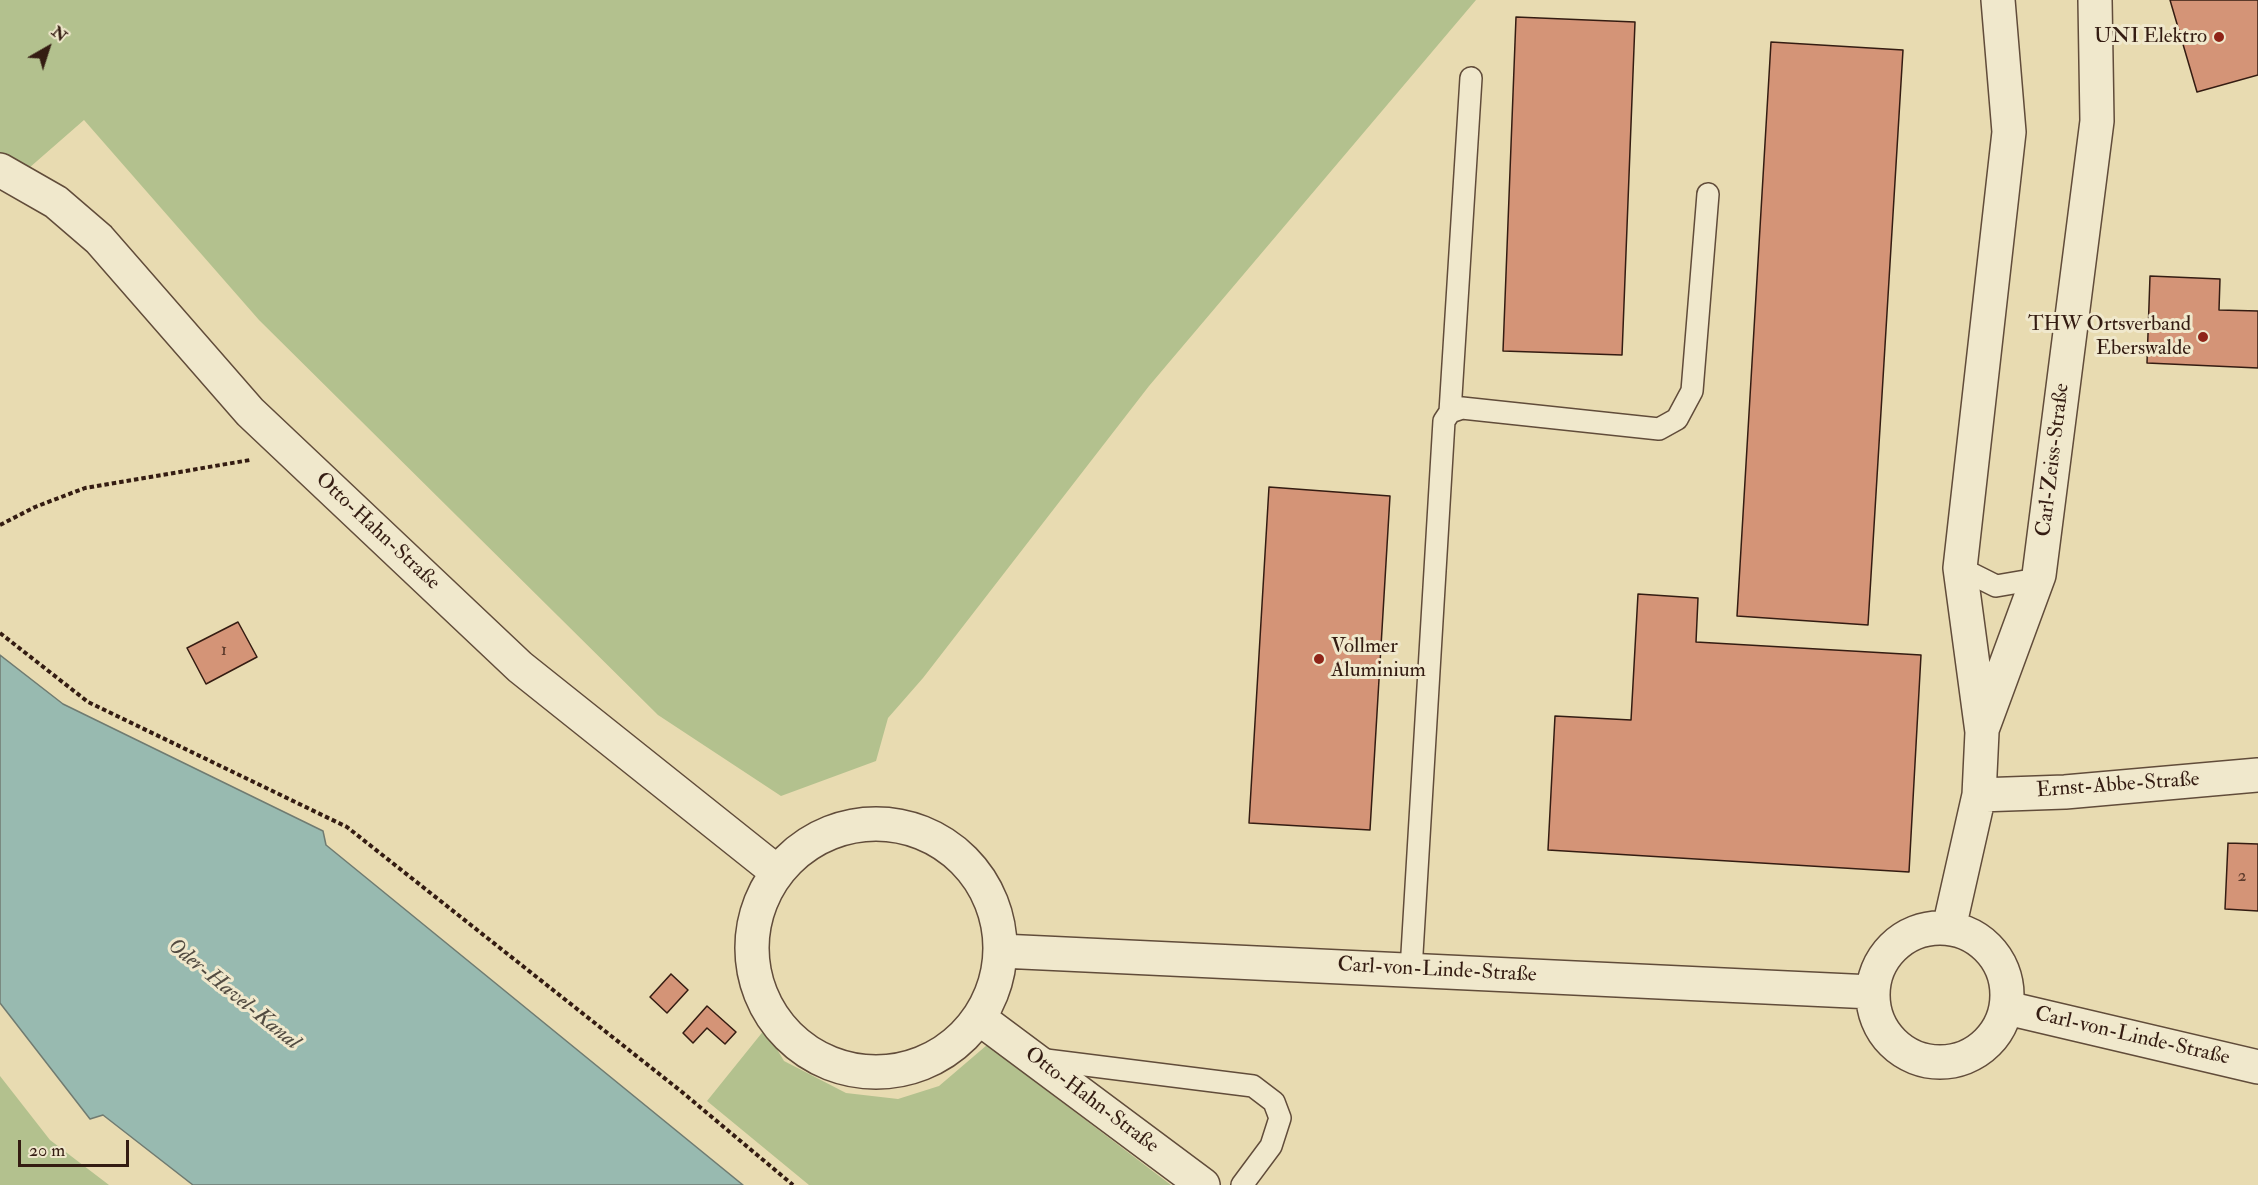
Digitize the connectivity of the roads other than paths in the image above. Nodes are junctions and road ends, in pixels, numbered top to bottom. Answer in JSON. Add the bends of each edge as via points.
{"nodes":[{"id":1,"x":1998,"y":0,"type":"edge"},
{"id":2,"x":2095,"y":0,"type":"edge"},
{"id":3,"x":1471,"y":78,"type":"dead end"},
{"id":4,"x":0,"y":170,"type":"edge"},
{"id":5,"x":1708,"y":194,"type":"dead end"},
{"id":6,"x":1450,"y":412,"type":"junction"},
{"id":7,"x":1960,"y":568,"type":"junction"},
{"id":8,"x":2037,"y":579,"type":"junction"},
{"id":9,"x":1982,"y":732,"type":"junction"},
{"id":10,"x":2258,"y":775,"type":"edge"},
{"id":11,"x":1979,"y":795,"type":"junction"},
{"id":12,"x":777,"y":872,"type":"junction"},
{"id":13,"x":1949,"y":928,"type":"junction"},
{"id":14,"x":1001,"y":951,"type":"junction"},
{"id":15,"x":1411,"y":970,"type":"junction"},
{"id":16,"x":1872,"y":992,"type":"junction"},
{"id":17,"x":2007,"y":1008,"type":"junction"},
{"id":18,"x":979,"y":1018,"type":"junction"},
{"id":19,"x":1033,"y":1058,"type":"junction"},
{"id":20,"x":2258,"y":1067,"type":"edge"},
{"id":21,"x":1203,"y":1185,"type":"edge"},
{"id":22,"x":1242,"y":1185,"type":"edge"}],
"edges":[{"from":1,"to":7,"type":"street","name":"Carl-Zeiss-Straße","via":[[2009,132]]},
{"from":2,"to":8,"type":"street","name":"Carl-Zeiss-Straße","via":[[2097,121]]},
{"from":3,"to":6,"type":"lane"},
{"from":4,"to":12,"type":"street","name":"Otto-Hahn-Straße","via":[[56,202],[99,239],[263,425],[520,667]]},
{"from":5,"to":6,"type":"lane","via":[[1692,391],[1677,419],[1659,429],[1462,408]]},
{"from":6,"to":15,"type":"lane","via":[[1444,420]]},
{"from":7,"to":8,"type":"lane","via":[[1996,586]]},
{"from":7,"to":9,"type":"street","name":"Carl-Zeiss-Straße"},
{"from":8,"to":9,"type":"street","name":"Carl-Zeiss-Straße"},
{"from":9,"to":11,"type":"street","name":"Carl-Zeiss-Straße"},
{"from":10,"to":11,"type":"street","name":"Ernst-Abbe-Straße","via":[[2065,792]]},
{"from":11,"to":13,"type":"street","name":"Carl-Zeiss-Straße"},
{"from":12,"to":14,"type":"street","via":[[806,845],[841,828],[879,823],[917,830],[952,849],[979,877],[996,912]]},
{"from":12,"to":18,"type":"street","via":[[758,907],[752,946],[758,985],[775,1021],[804,1048],[839,1067],[888,1071],[917,1065],[952,1047]]},
{"from":13,"to":16,"type":"street","name":"Carl-von-Linde-Straße","via":[[1926,929],[1901,940],[1884,957]]},
{"from":13,"to":17,"type":"street","name":"Carl-von-Linde-Straße","via":[[1980,941],[1996,958],[2002,970]]},
{"from":14,"to":15,"type":"street","name":"Carl-von-Linde-Straße"},
{"from":14,"to":18,"type":"street","via":[[995,986]]},
{"from":15,"to":16,"type":"street","name":"Carl-von-Linde-Straße"},
{"from":16,"to":17,"type":"street","name":"Carl-von-Linde-Straße","via":[[1875,1015],[1885,1036],[1912,1058],[1932,1063],[1962,1060],[1986,1046],[2000,1027]]},
{"from":17,"to":20,"type":"street","name":"Carl-von-Linde-Straße"},
{"from":18,"to":19,"type":"street","name":"Otto-Hahn-Straße"},
{"from":19,"to":21,"type":"street","name":"Otto-Hahn-Straße"},
{"from":19,"to":22,"type":"lane","via":[[1253,1086],[1274,1102],[1280,1118],[1271,1146]]}]}
